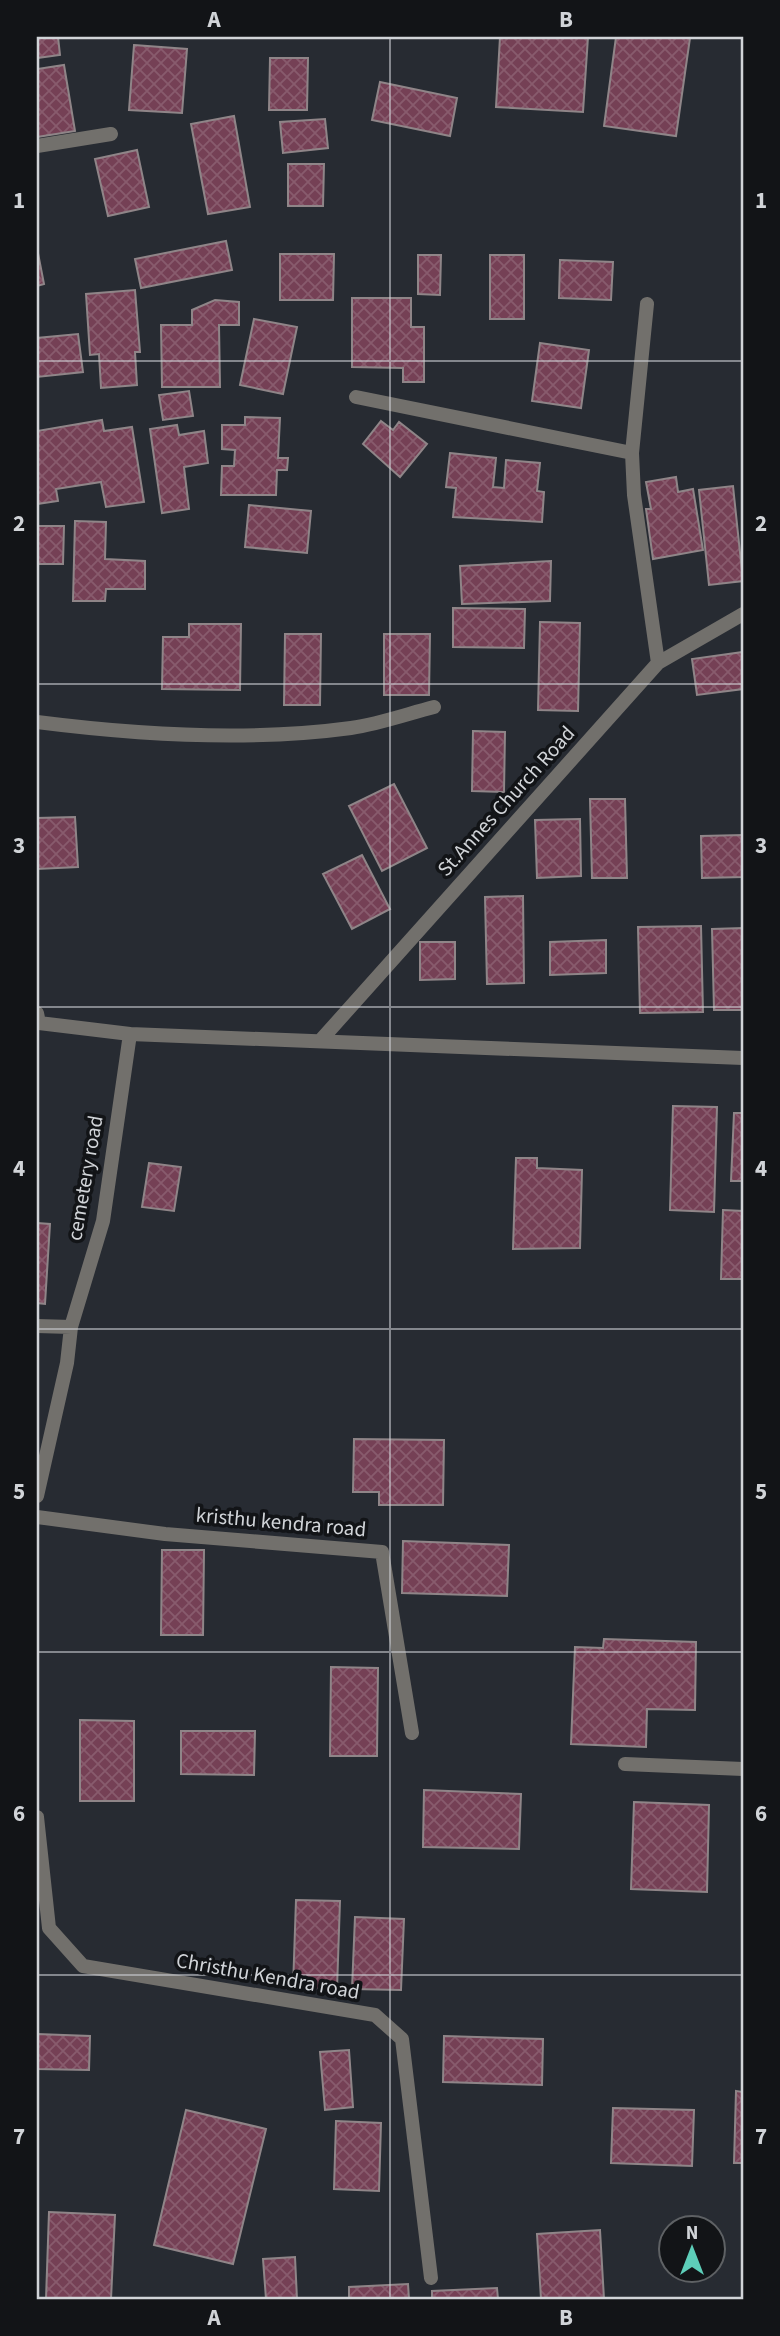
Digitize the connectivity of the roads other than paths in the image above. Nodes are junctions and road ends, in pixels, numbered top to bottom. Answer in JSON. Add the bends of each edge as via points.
{"nodes":[{"id":1,"x":111,"y":134,"type":"dead end"},
{"id":2,"x":37,"y":146,"type":"edge"},
{"id":3,"x":647,"y":304,"type":"dead end"},
{"id":4,"x":356,"y":397,"type":"dead end"},
{"id":5,"x":632,"y":453,"type":"junction"},
{"id":6,"x":743,"y":614,"type":"edge"},
{"id":7,"x":658,"y":663,"type":"junction"},
{"id":8,"x":434,"y":707,"type":"dead end"},
{"id":9,"x":37,"y":722,"type":"edge"},
{"id":10,"x":38,"y":1018,"type":"edge"},
{"id":11,"x":130,"y":1034,"type":"junction"},
{"id":12,"x":320,"y":1041,"type":"junction"},
{"id":13,"x":743,"y":1058,"type":"edge"},
{"id":14,"x":37,"y":1326,"type":"edge"},
{"id":15,"x":71,"y":1327,"type":"junction"},
{"id":16,"x":37,"y":1496,"type":"edge"},
{"id":17,"x":37,"y":1517,"type":"edge"},
{"id":18,"x":412,"y":1732,"type":"dead end"},
{"id":19,"x":625,"y":1764,"type":"dead end"},
{"id":20,"x":743,"y":1769,"type":"edge"},
{"id":21,"x":37,"y":1817,"type":"edge"},
{"id":22,"x":430,"y":2278,"type":"dead end"}],
"edges":[{"from":1,"to":2,"type":"street"},
{"from":3,"to":5,"type":"street"},
{"from":4,"to":5,"type":"street"},
{"from":5,"to":7,"type":"street"},
{"from":6,"to":7,"type":"street","name":"St.Annes Church Road"},
{"from":7,"to":12,"type":"street","name":"St.Annes Church Road"},
{"from":8,"to":9,"type":"street","via":[[352,728],[266,733],[158,735]]},
{"from":10,"to":11,"type":"street"},
{"from":11,"to":12,"type":"street"},
{"from":11,"to":15,"type":"street","name":"cemetery road","via":[[103,1221]]},
{"from":12,"to":13,"type":"street"},
{"from":14,"to":15,"type":"street"},
{"from":15,"to":16,"type":"street"},
{"from":17,"to":18,"type":"street","name":"kristhu kendra road","via":[[165,1534],[382,1552]]},
{"from":19,"to":20,"type":"street"},
{"from":21,"to":22,"type":"street","name":"Christhu Kendra road","via":[[49,1928],[83,1966],[375,2015],[402,2039]]}]}
